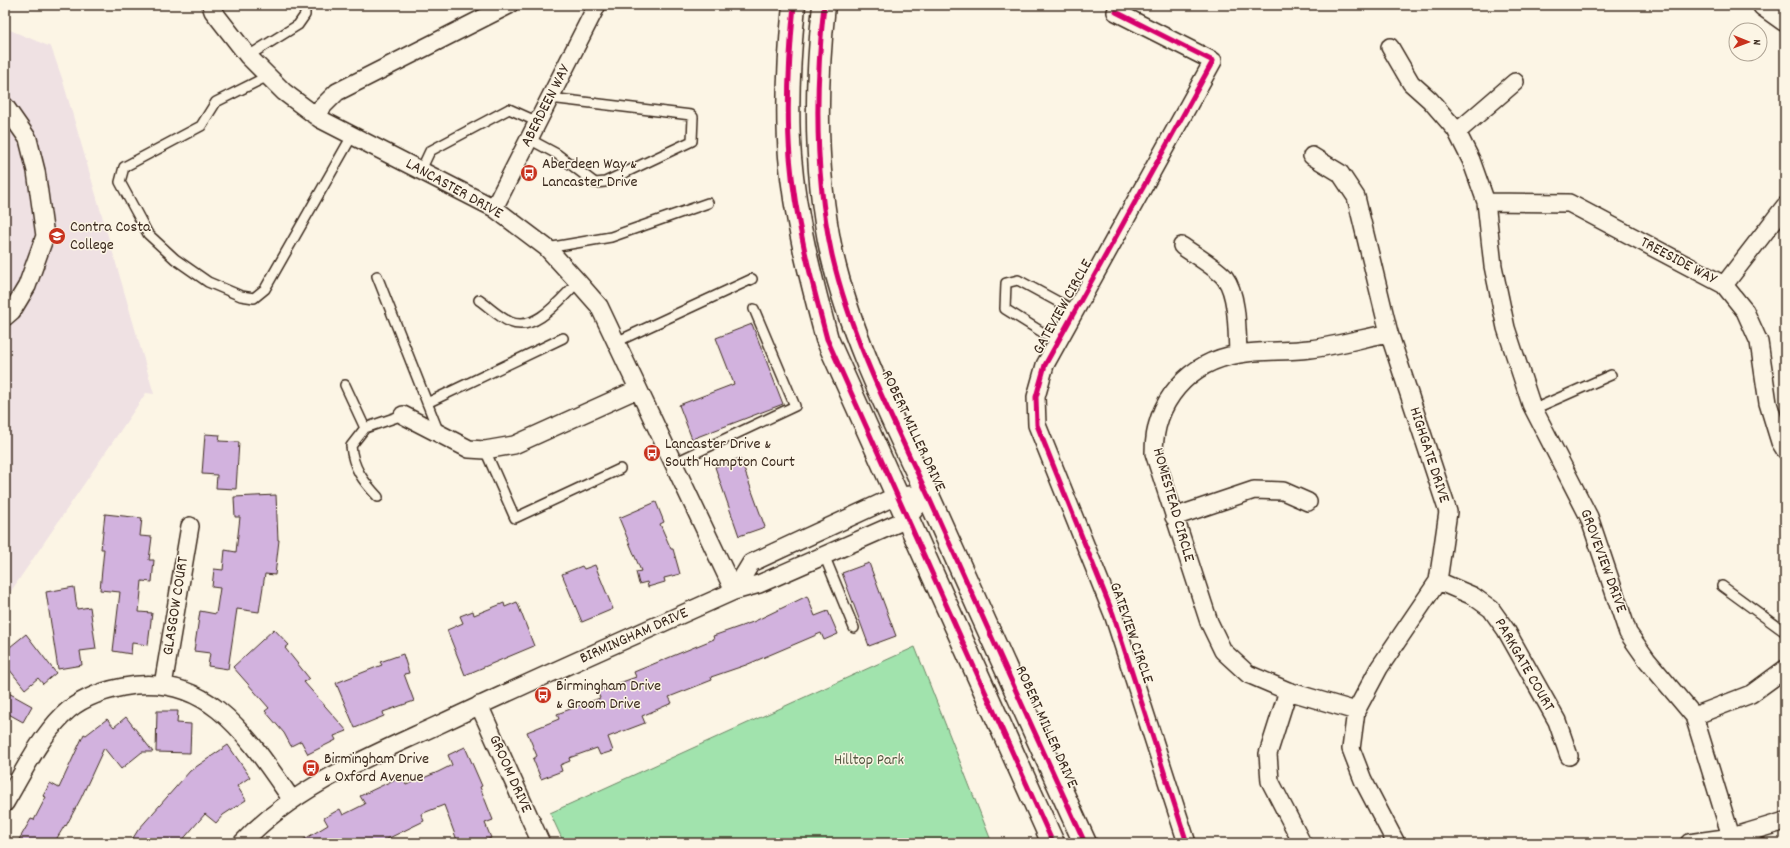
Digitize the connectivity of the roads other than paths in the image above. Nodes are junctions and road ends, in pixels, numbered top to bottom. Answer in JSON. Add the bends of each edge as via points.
{"nodes":[{"id":1,"x":211,"y":5,"type":"edge"},
{"id":2,"x":305,"y":5,"type":"edge"},
{"id":3,"x":509,"y":5,"type":"edge"},
{"id":4,"x":597,"y":5,"type":"edge"},
{"id":5,"x":794,"y":5,"type":"edge"},
{"id":6,"x":824,"y":5,"type":"edge"},
{"id":7,"x":1764,"y":5,"type":"edge"},
{"id":8,"x":1116,"y":12,"type":"dead end"},
{"id":9,"x":1785,"y":20,"type":"edge"},
{"id":10,"x":1390,"y":47,"type":"dead end"},
{"id":11,"x":248,"y":56,"type":"junction"},
{"id":12,"x":268,"y":76,"type":"junction"},
{"id":13,"x":1515,"y":82,"type":"dead end"},
{"id":14,"x":550,"y":98,"type":"junction"},
{"id":15,"x":5,"y":106,"type":"edge"},
{"id":16,"x":314,"y":115,"type":"junction"},
{"id":17,"x":538,"y":122,"type":"junction"},
{"id":18,"x":1457,"y":132,"type":"junction"},
{"id":19,"x":352,"y":136,"type":"junction"},
{"id":20,"x":529,"y":140,"type":"junction"},
{"id":21,"x":1312,"y":156,"type":"dead end"},
{"id":22,"x":421,"y":170,"type":"junction"},
{"id":23,"x":1486,"y":202,"type":"junction"},
{"id":24,"x":708,"y":203,"type":"dead end"},
{"id":25,"x":1785,"y":206,"type":"edge"},
{"id":26,"x":494,"y":208,"type":"junction"},
{"id":27,"x":1182,"y":246,"type":"dead end"},
{"id":28,"x":547,"y":248,"type":"junction"},
{"id":29,"x":377,"y":276,"type":"dead end"},
{"id":30,"x":752,"y":279,"type":"dead end"},
{"id":31,"x":578,"y":282,"type":"junction"},
{"id":32,"x":1724,"y":285,"type":"junction"},
{"id":33,"x":479,"y":300,"type":"dead end"},
{"id":34,"x":754,"y":309,"type":"dead end"},
{"id":35,"x":1075,"y":311,"type":"junction"},
{"id":36,"x":5,"y":317,"type":"edge"},
{"id":37,"x":1390,"y":333,"type":"junction"},
{"id":38,"x":563,"y":338,"type":"dead end"},
{"id":39,"x":616,"y":342,"type":"junction"},
{"id":40,"x":1058,"y":342,"type":"junction"},
{"id":41,"x":1238,"y":354,"type":"junction"},
{"id":42,"x":1611,"y":375,"type":"dead end"},
{"id":43,"x":345,"y":385,"type":"dead end"},
{"id":44,"x":638,"y":389,"type":"junction"},
{"id":45,"x":427,"y":404,"type":"junction"},
{"id":46,"x":1534,"y":409,"type":"junction"},
{"id":47,"x":403,"y":414,"type":"joint"},
{"id":48,"x":365,"y":428,"type":"junction"},
{"id":49,"x":440,"y":435,"type":"junction"},
{"id":50,"x":485,"y":450,"type":"junction"},
{"id":51,"x":1785,"y":450,"type":"edge"},
{"id":52,"x":674,"y":463,"type":"junction"},
{"id":53,"x":620,"y":469,"type":"dead end"},
{"id":54,"x":927,"y":494,"type":"junction"},
{"id":55,"x":896,"y":496,"type":"junction"},
{"id":56,"x":378,"y":497,"type":"dead end"},
{"id":57,"x":1308,"y":502,"type":"dead end"},
{"id":58,"x":1174,"y":517,"type":"junction"},
{"id":59,"x":907,"y":519,"type":"junction"},
{"id":60,"x":190,"y":526,"type":"dead end"},
{"id":61,"x":824,"y":555,"type":"junction"},
{"id":62,"x":1438,"y":581,"type":"junction"},
{"id":63,"x":1722,"y":586,"type":"dead end"},
{"id":64,"x":734,"y":591,"type":"junction"},
{"id":65,"x":854,"y":628,"type":"dead end"},
{"id":66,"x":1785,"y":632,"type":"edge"},
{"id":67,"x":1785,"y":669,"type":"edge"},
{"id":68,"x":163,"y":685,"type":"junction"},
{"id":69,"x":1288,"y":691,"type":"junction"},
{"id":70,"x":479,"y":705,"type":"junction"},
{"id":71,"x":1356,"y":711,"type":"junction"},
{"id":72,"x":1694,"y":716,"type":"junction"},
{"id":73,"x":1569,"y":756,"type":"dead end"},
{"id":74,"x":292,"y":800,"type":"junction"},
{"id":75,"x":5,"y":803,"type":"edge"},
{"id":76,"x":1785,"y":821,"type":"edge"},
{"id":77,"x":1732,"y":840,"type":"edge"},
{"id":78,"x":242,"y":843,"type":"edge"},
{"id":79,"x":541,"y":843,"type":"edge"},
{"id":80,"x":1054,"y":843,"type":"edge"},
{"id":81,"x":1085,"y":843,"type":"edge"},
{"id":82,"x":1187,"y":843,"type":"edge"},
{"id":83,"x":1302,"y":843,"type":"edge"},
{"id":84,"x":1396,"y":843,"type":"edge"},
{"id":85,"x":1689,"y":843,"type":"edge"}],
"edges":[{"from":1,"to":11,"type":"street","name":"LANCASTER DRIVE"},
{"from":2,"to":11,"type":"lane","via":[[305,15],[298,25]]},
{"from":3,"to":16,"type":"street","via":[[337,92]]},
{"from":4,"to":14,"type":"street","name":"ABERDEEN WAY"},
{"from":5,"to":55,"type":"main road","via":[[789,51],[789,144],[806,261],[827,339]]},
{"from":6,"to":54,"type":"main road","name":"ROBERT MILLER DRIVE","via":[[816,108],[821,190],[833,255],[862,352]]},
{"from":7,"to":9,"type":"main road"},
{"from":8,"to":35,"type":"street","name":"GATEVIEW CIRCLE","via":[[1213,61]]},
{"from":10,"to":18,"type":"street","name":"GROVEVIEW DRIVE","via":[[1411,83],[1430,100]]},
{"from":11,"to":12,"type":"street","name":"LANCASTER DRIVE"},
{"from":12,"to":16,"type":"street","name":"LANCASTER DRIVE"},
{"from":12,"to":19,"type":"lane","via":[[216,102],[201,126],[124,167],[120,182],[148,234],[175,259],[208,282],[241,296],[254,298],[265,288]]},
{"from":13,"to":18,"type":"street"},
{"from":14,"to":17,"type":"street","name":"ABERDEEN WAY"},
{"from":14,"to":20,"type":"lane","via":[[692,115],[692,142],[605,182],[595,183],[557,154]]},
{"from":15,"to":36,"type":"street","via":[[28,139],[45,236],[27,286],[12,311]]},
{"from":16,"to":19,"type":"street","name":"LANCASTER DRIVE"},
{"from":17,"to":20,"type":"street","name":"ABERDEEN WAY"},
{"from":17,"to":22,"type":"lane","via":[[509,109],[430,151]]},
{"from":18,"to":23,"type":"street","name":"GROVEVIEW DRIVE","via":[[1471,160]]},
{"from":19,"to":22,"type":"street","name":"LANCASTER DRIVE"},
{"from":20,"to":26,"type":"street","name":"ABERDEEN WAY"},
{"from":21,"to":37,"type":"street","name":"HIGHGATE DRIVE","via":[[1340,173],[1356,197]]},
{"from":22,"to":26,"type":"street","name":"LANCASTER DRIVE"},
{"from":23,"to":32,"type":"street","name":"TREESIDE WAY","via":[[1568,203]]},
{"from":23,"to":46,"type":"street","name":"GROVEVIEW DRIVE","via":[[1493,266],[1506,328]]},
{"from":24,"to":28,"type":"lane","via":[[611,236]]},
{"from":25,"to":32,"type":"street"},
{"from":26,"to":28,"type":"street","name":"LANCASTER DRIVE"},
{"from":27,"to":41,"type":"street","via":[[1224,278],[1230,288],[1235,309]]},
{"from":28,"to":31,"type":"street","name":"LANCASTER DRIVE"},
{"from":29,"to":45,"type":"lane"},
{"from":30,"to":39,"type":"lane"},
{"from":31,"to":33,"type":"lane","via":[[537,320],[522,325],[510,322]]},
{"from":31,"to":39,"type":"street","name":"LANCASTER DRIVE","via":[[599,306]]},
{"from":32,"to":51,"type":"street","name":"TREESIDE WAY","via":[[1745,311],[1759,342],[1768,403]]},
{"from":34,"to":52,"type":"lane","via":[[795,406]]},
{"from":35,"to":40,"type":"street","name":"GATEVIEW CIRCLE"},
{"from":35,"to":40,"type":"lane","via":[[1018,280],[1006,283],[1004,309]]},
{"from":37,"to":41,"type":"street","name":"HOMESTEAD CIRCLE","via":[[1309,349]]},
{"from":37,"to":62,"type":"street","name":"HIGHGATE DRIVE","via":[[1448,512]]},
{"from":38,"to":45,"type":"lane"},
{"from":39,"to":44,"type":"street","name":"LANCASTER DRIVE"},
{"from":40,"to":82,"type":"street","name":"GATEVIEW CIRCLE","via":[[1045,365],[1036,397],[1037,425],[1112,614]]},
{"from":41,"to":58,"type":"street","name":"HOMESTEAD CIRCLE","via":[[1196,370],[1174,390],[1160,416],[1154,435],[1154,452]]},
{"from":42,"to":46,"type":"lane"},
{"from":43,"to":48,"type":"lane"},
{"from":44,"to":50,"type":"street","via":[[514,445]]},
{"from":44,"to":52,"type":"street","name":"LANCASTER DRIVE"},
{"from":45,"to":49,"type":"lane"},
{"from":46,"to":72,"type":"street","name":"GROVEVIEW DRIVE","via":[[1589,516],[1628,633]]},
{"from":47,"to":48,"type":"lane"},
{"from":47,"to":49,"type":"street"},
{"from":48,"to":56,"type":"lane","via":[[351,446],[352,460],[362,478]]},
{"from":49,"to":50,"type":"street","via":[[469,449]]},
{"from":50,"to":53,"type":"lane","via":[[515,518]]},
{"from":52,"to":64,"type":"street","name":"LANCASTER DRIVE"},
{"from":54,"to":55,"type":"street"},
{"from":54,"to":59,"type":"street","name":"BIRMINGHAM DRIVE"},
{"from":54,"to":81,"type":"main road","name":"ROBERT MILLER DRIVE"},
{"from":55,"to":59,"type":"main road"},
{"from":55,"to":64,"type":"street","via":[[751,563]]},
{"from":57,"to":58,"type":"street","via":[[1283,491],[1254,490]]},
{"from":58,"to":69,"type":"street","name":"HOMESTEAD CIRCLE","via":[[1209,622],[1223,651],[1248,674]]},
{"from":59,"to":61,"type":"street","name":"BIRMINGHAM DRIVE"},
{"from":59,"to":80,"type":"main road"},
{"from":60,"to":68,"type":"street","name":"GLASGOW COURT"},
{"from":61,"to":64,"type":"street","name":"BIRMINGHAM DRIVE","via":[[759,584]]},
{"from":61,"to":65,"type":"lane"},
{"from":62,"to":71,"type":"street","name":"HIGHGATE DRIVE","via":[[1379,668]]},
{"from":62,"to":73,"type":"street","name":"PARKGATE COURT","via":[[1473,596],[1491,609],[1506,630],[1557,721]]},
{"from":63,"to":66,"type":"lane"},
{"from":64,"to":70,"type":"street","name":"BIRMINGHAM DRIVE"},
{"from":67,"to":72,"type":"street","via":[[1752,694]]},
{"from":68,"to":74,"type":"street","via":[[203,698],[232,721],[246,735]]},
{"from":68,"to":75,"type":"street","via":[[136,684],[112,689],[92,696],[64,714],[42,739]]},
{"from":69,"to":71,"type":"street","name":"HOMESTEAD CIRCLE"},
{"from":69,"to":83,"type":"street","via":[[1268,754],[1270,781]]},
{"from":70,"to":74,"type":"street","name":"BIRMINGHAM DRIVE","via":[[352,765]]},
{"from":70,"to":79,"type":"street","name":"GROOM DRIVE"},
{"from":71,"to":84,"type":"street","name":"HIGHGATE DRIVE","via":[[1352,749],[1363,780]]},
{"from":72,"to":77,"type":"street","name":"GROVEVIEW DRIVE"},
{"from":74,"to":78,"type":"street","name":"BIRMINGHAM DRIVE"},
{"from":76,"to":77,"type":"street"},
{"from":77,"to":85,"type":"street"}]}
